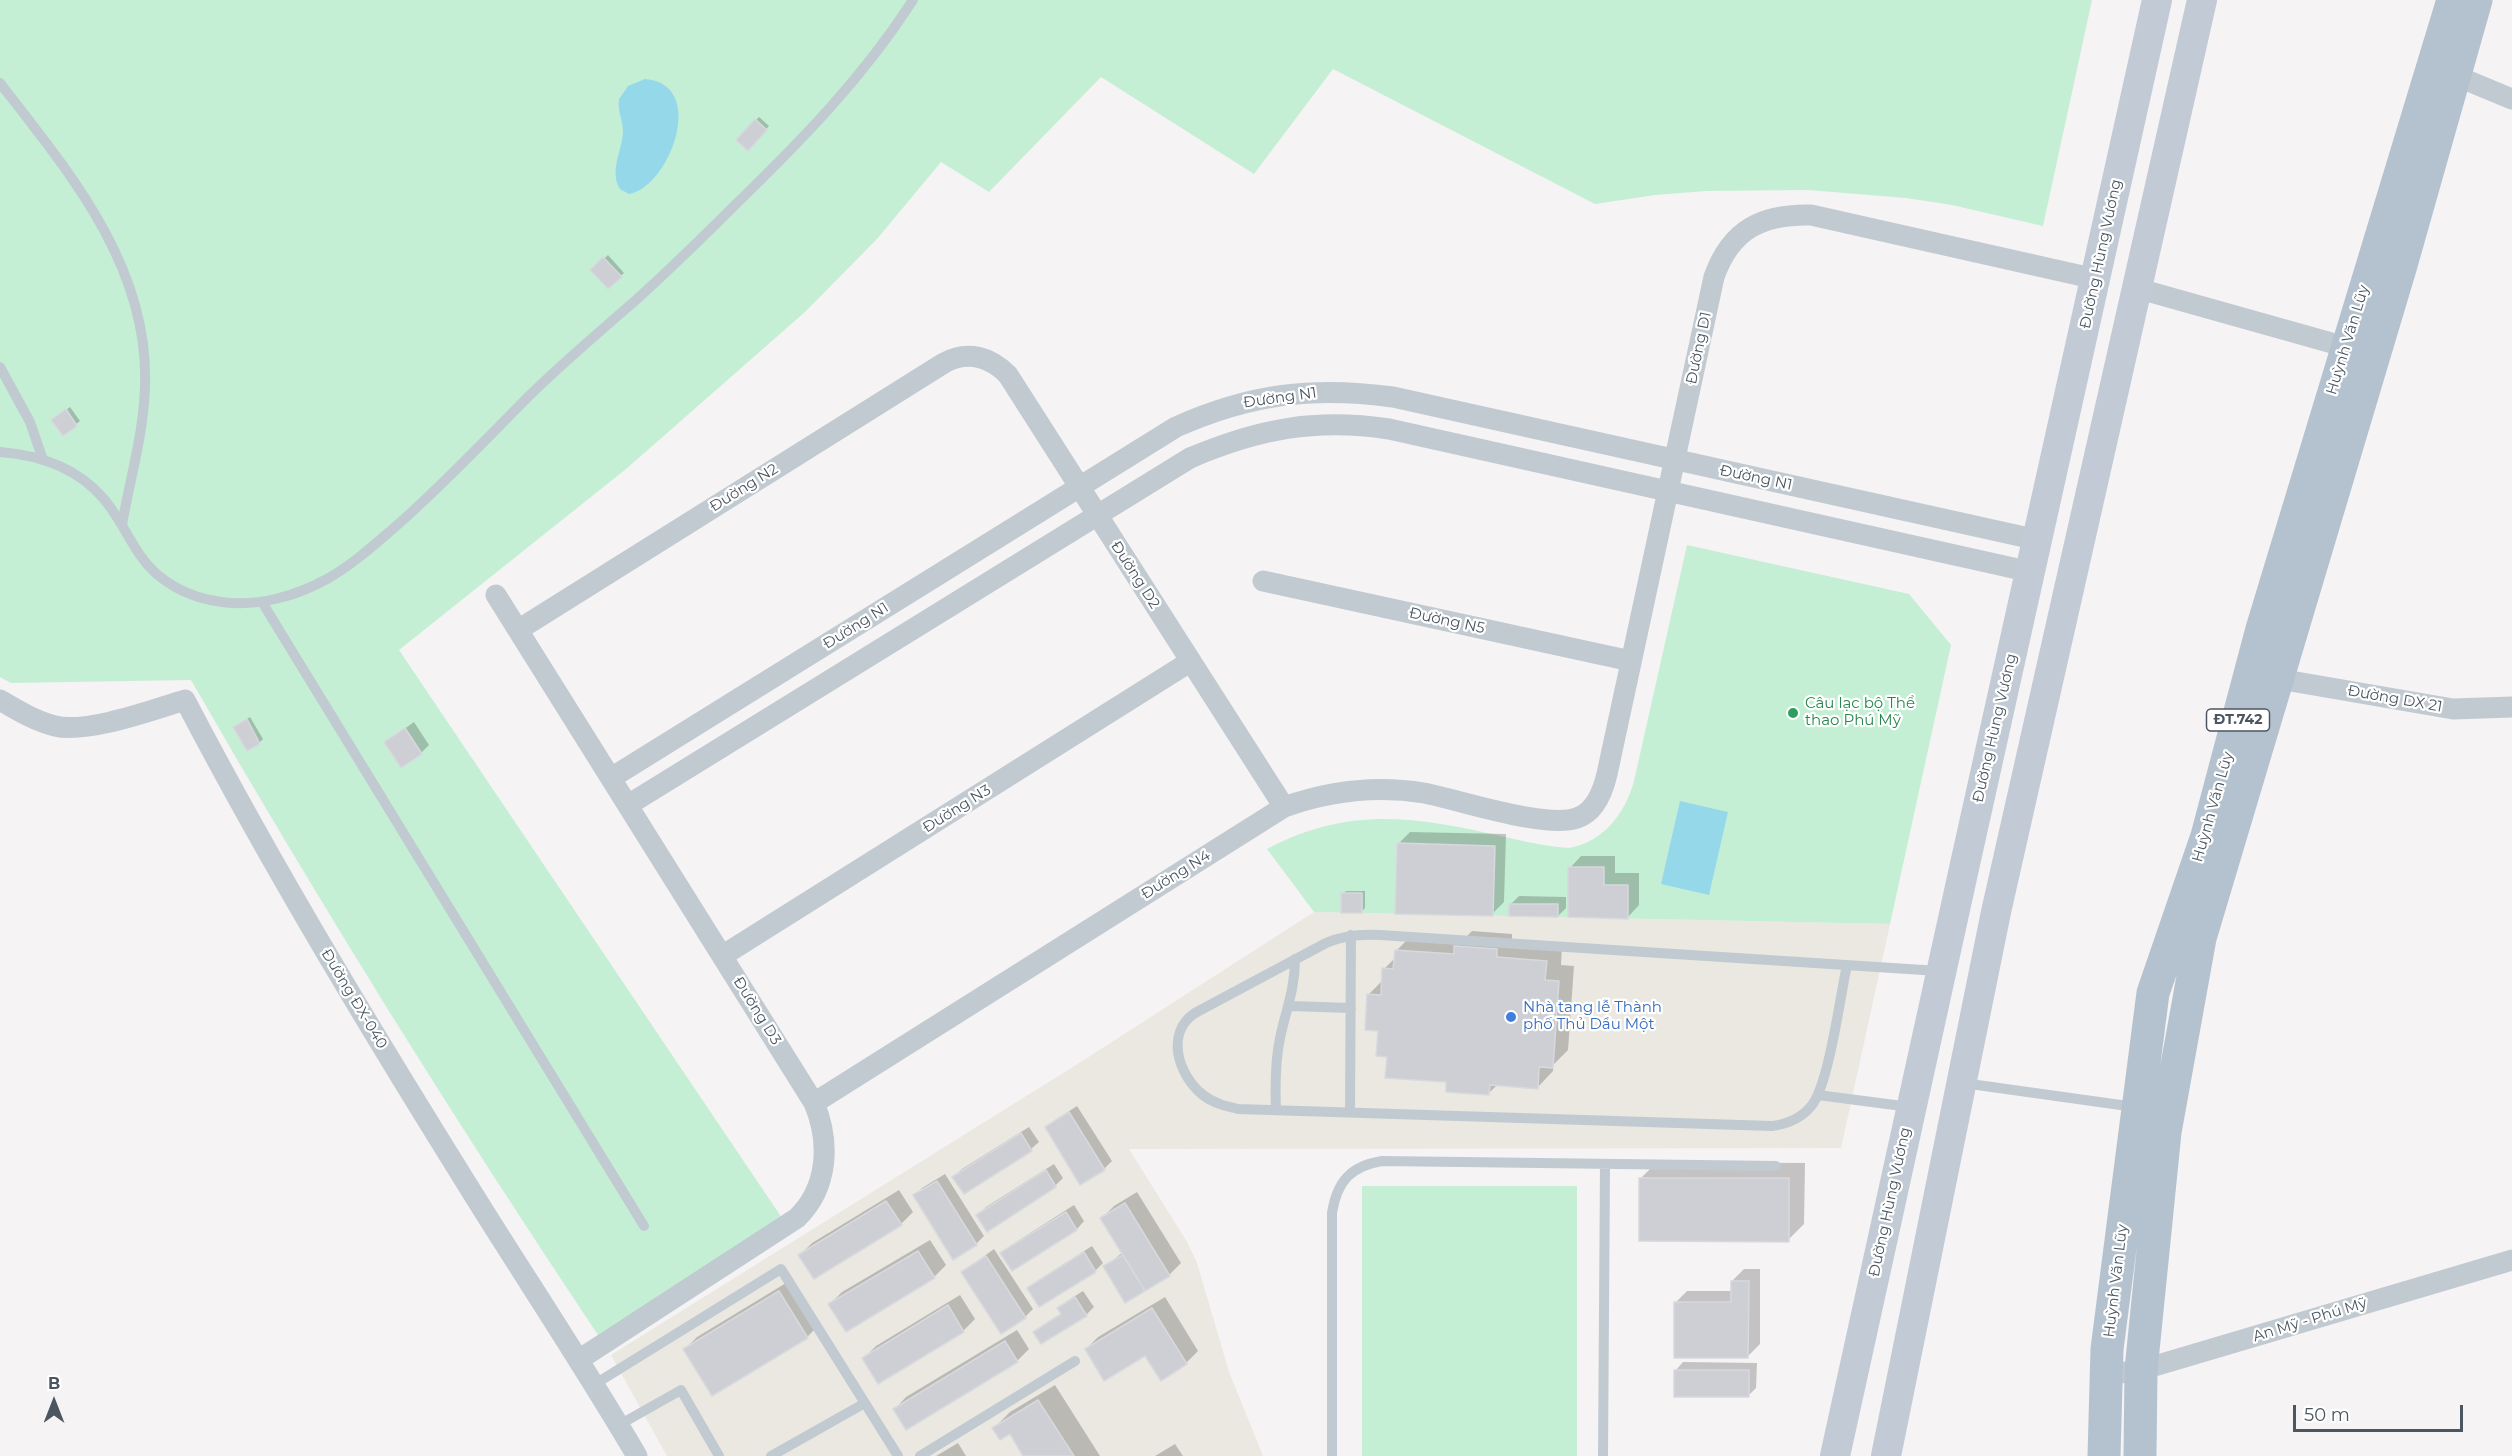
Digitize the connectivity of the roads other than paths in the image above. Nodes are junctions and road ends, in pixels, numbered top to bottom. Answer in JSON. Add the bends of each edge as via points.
{"nodes":[{"id":1,"x":913,"y":0,"type":"edge"},
{"id":2,"x":2157,"y":0,"type":"edge"},
{"id":3,"x":2202,"y":0,"type":"edge"},
{"id":4,"x":2453,"y":0,"type":"edge"},
{"id":5,"x":2476,"y":0,"type":"edge"},
{"id":6,"x":2454,"y":75,"type":"junction"},
{"id":7,"x":0,"y":83,"type":"edge"},
{"id":8,"x":2512,"y":99,"type":"edge"},
{"id":9,"x":2096,"y":279,"type":"junction"},
{"id":10,"x":2136,"y":288,"type":"junction"},
{"id":11,"x":2346,"y":347,"type":"junction"},
{"id":12,"x":974,"y":356,"type":"joint"},
{"id":13,"x":0,"y":367,"type":"edge"},
{"id":14,"x":0,"y":452,"type":"edge"},
{"id":15,"x":43,"y":460,"type":"junction"},
{"id":16,"x":1675,"y":460,"type":"junction"},
{"id":17,"x":1079,"y":487,"type":"junction"},
{"id":18,"x":1668,"y":491,"type":"junction"},
{"id":19,"x":1098,"y":516,"type":"junction"},
{"id":20,"x":122,"y":525,"type":"junction"},
{"id":21,"x":2038,"y":540,"type":"junction"},
{"id":22,"x":2031,"y":572,"type":"junction"},
{"id":23,"x":1263,"y":581,"type":"dead end"},
{"id":24,"x":496,"y":595,"type":"dead end"},
{"id":25,"x":261,"y":602,"type":"junction"},
{"id":26,"x":518,"y":630,"type":"junction"},
{"id":27,"x":1191,"y":661,"type":"junction"},
{"id":28,"x":1632,"y":661,"type":"junction"},
{"id":29,"x":2279,"y":679,"type":"junction"},
{"id":30,"x":0,"y":700,"type":"edge"},
{"id":31,"x":2512,"y":707,"type":"edge"},
{"id":32,"x":611,"y":778,"type":"junction"},
{"id":33,"x":628,"y":806,"type":"junction"},
{"id":34,"x":1284,"y":807,"type":"junction"},
{"id":35,"x":1578,"y":818,"type":"joint"},
{"id":36,"x":1351,"y":935,"type":"junction"},
{"id":37,"x":722,"y":956,"type":"junction"},
{"id":38,"x":1294,"y":959,"type":"junction"},
{"id":39,"x":1847,"y":965,"type":"junction"},
{"id":40,"x":1940,"y":971,"type":"junction"},
{"id":41,"x":1290,"y":1006,"type":"junction"},
{"id":42,"x":1351,"y":1008,"type":"junction"},
{"id":43,"x":1962,"y":1083,"type":"junction"},
{"id":44,"x":1818,"y":1095,"type":"junction"},
{"id":45,"x":814,"y":1103,"type":"junction"},
{"id":46,"x":1910,"y":1107,"type":"junction"},
{"id":47,"x":2138,"y":1107,"type":"junction"},
{"id":48,"x":1276,"y":1110,"type":"junction"},
{"id":49,"x":1350,"y":1112,"type":"junction"},
{"id":50,"x":1957,"y":1113,"type":"junction"},
{"id":51,"x":1605,"y":1164,"type":"junction"},
{"id":52,"x":1776,"y":1166,"type":"dead end"},
{"id":53,"x":644,"y":1226,"type":"dead end"},
{"id":54,"x":2512,"y":1260,"type":"edge"},
{"id":55,"x":580,"y":1359,"type":"junction"},
{"id":56,"x":1075,"y":1361,"type":"dead end"},
{"id":57,"x":2141,"y":1370,"type":"junction"},
{"id":58,"x":2106,"y":1375,"type":"junction"},
{"id":59,"x":595,"y":1384,"type":"junction"},
{"id":60,"x":865,"y":1403,"type":"junction"},
{"id":61,"x":619,"y":1425,"type":"junction"},
{"id":62,"x":637,"y":1456,"type":"edge"},
{"id":63,"x":719,"y":1456,"type":"edge"},
{"id":64,"x":771,"y":1456,"type":"edge"},
{"id":65,"x":897,"y":1456,"type":"edge"},
{"id":66,"x":920,"y":1456,"type":"edge"},
{"id":67,"x":1332,"y":1456,"type":"edge"},
{"id":68,"x":1603,"y":1456,"type":"edge"},
{"id":69,"x":1835,"y":1456,"type":"edge"},
{"id":70,"x":1886,"y":1456,"type":"edge"},
{"id":71,"x":2104,"y":1456,"type":"edge"},
{"id":72,"x":2140,"y":1456,"type":"edge"}],
"edges":[{"from":1,"to":25,"type":"lane","via":[[865,70],[773,170],[530,396],[420,505],[329,578],[285,597]]},
{"from":2,"to":9,"type":"main road","name":"Đường Hùng Vương"},
{"from":3,"to":10,"type":"main road"},
{"from":4,"to":11,"type":"main road","name":"Huỳnh Văn Lũy","number":"ĐT.742"},
{"from":5,"to":6,"type":"main road","name":"Huỳnh Văn Lũy","number":"ĐT.742"},
{"from":6,"to":8,"type":"street"},
{"from":6,"to":29,"type":"main road","name":"Huỳnh Văn Lũy","number":"ĐT.742"},
{"from":7,"to":20,"type":"lane","via":[[53,150],[97,217],[112,242],[133,295],[144,351],[145,384],[138,448]]},
{"from":9,"to":10,"type":"main road"},
{"from":9,"to":16,"type":"street","name":"Đường D1","via":[[1811,215],[1765,220],[1738,236],[1719,262]]},
{"from":9,"to":21,"type":"main road","name":"Đường Hùng Vương"},
{"from":10,"to":11,"type":"street"},
{"from":10,"to":43,"type":"main road","via":[[1996,912]]},
{"from":11,"to":47,"type":"main road","name":"Huỳnh Văn Lũy","number":"ĐT.742","via":[[2262,629],[2207,836],[2153,993]]},
{"from":12,"to":17,"type":"street","name":"Đường D2","via":[[993,363],[1008,375]]},
{"from":12,"to":26,"type":"street","name":"Đường N2","via":[[944,363]]},
{"from":13,"to":15,"type":"lane","via":[[30,422]]},
{"from":14,"to":15,"type":"lane"},
{"from":15,"to":20,"type":"lane","via":[[93,487]]},
{"from":16,"to":17,"type":"street","name":"Đường N1","via":[[1392,397],[1302,392],[1259,398],[1206,413],[1176,426]]},
{"from":16,"to":18,"type":"street","name":"Đường D1"},
{"from":16,"to":21,"type":"street","name":"Đường N1"},
{"from":17,"to":19,"type":"street","name":"Đường D2"},
{"from":17,"to":32,"type":"street","name":"Đường N1"},
{"from":18,"to":19,"type":"street","name":"Đường N1","via":[[1389,429],[1304,425],[1247,436],[1190,458]]},
{"from":18,"to":22,"type":"street","name":"Đường N1"},
{"from":18,"to":28,"type":"street","name":"Đường D1"},
{"from":19,"to":27,"type":"street","name":"Đường D2"},
{"from":19,"to":33,"type":"street","name":"Đường N1"},
{"from":20,"to":25,"type":"lane","via":[[142,559],[186,593],[213,601]]},
{"from":21,"to":22,"type":"main road","name":"Đường Hùng Vương"},
{"from":22,"to":40,"type":"main road","name":"Đường Hùng Vương"},
{"from":23,"to":28,"type":"street","name":"Đường N5"},
{"from":24,"to":26,"type":"street","name":"Đường D3"},
{"from":25,"to":53,"type":"lane"},
{"from":26,"to":32,"type":"street","name":"Đường D3"},
{"from":27,"to":34,"type":"street","name":"Đường D2"},
{"from":27,"to":37,"type":"street","name":"Đường N3"},
{"from":28,"to":35,"type":"street","name":"Đường D1","via":[[1604,786],[1594,805]]},
{"from":29,"to":31,"type":"street","name":"Đường DX 21","via":[[2453,709]]},
{"from":29,"to":57,"type":"main road","name":"Huỳnh Văn Lũy","number":"ĐT.742","via":[[2200,938],[2165,1131]]},
{"from":30,"to":55,"type":"street","name":"Đường ĐX-040","via":[[54,726],[72,729],[185,700],[244,814],[320,944]]},
{"from":32,"to":33,"type":"street","name":"Đường D3"},
{"from":33,"to":37,"type":"street","name":"Đường D3"},
{"from":34,"to":35,"type":"street","name":"Đường N4","via":[[1341,791],[1395,790],[1537,819]]},
{"from":34,"to":45,"type":"street","name":"Đường N4"},
{"from":36,"to":38,"type":"lane"},
{"from":36,"to":39,"type":"lane"},
{"from":36,"to":42,"type":"lane"},
{"from":37,"to":45,"type":"street","name":"Đường D3"},
{"from":38,"to":41,"type":"lane"},
{"from":38,"to":48,"type":"lane","via":[[1188,1018],[1178,1033],[1177,1050],[1184,1071],[1201,1094],[1225,1106]]},
{"from":39,"to":40,"type":"lane"},
{"from":39,"to":44,"type":"lane"},
{"from":40,"to":46,"type":"main road","name":"Đường Hùng Vương"},
{"from":41,"to":42,"type":"lane"},
{"from":41,"to":48,"type":"lane","via":[[1277,1061]]},
{"from":42,"to":49,"type":"lane"},
{"from":43,"to":47,"type":"lane"},
{"from":43,"to":50,"type":"main road"},
{"from":44,"to":46,"type":"lane"},
{"from":44,"to":49,"type":"lane","via":[[1802,1115],[1772,1126]]},
{"from":45,"to":55,"type":"street","name":"Đường D3","via":[[824,1132],[824,1156],[820,1178],[804,1211]]},
{"from":46,"to":50,"type":"main road"},
{"from":46,"to":69,"type":"main road","name":"Đường Hùng Vương"},
{"from":47,"to":58,"type":"main road","name":"Huỳnh Văn Lũy","number":"ĐT.742"},
{"from":48,"to":49,"type":"lane"},
{"from":50,"to":70,"type":"main road"},
{"from":51,"to":52,"type":"lane"},
{"from":51,"to":67,"type":"lane","via":[[1382,1161],[1366,1164],[1345,1179],[1332,1213]]},
{"from":51,"to":68,"type":"lane"},
{"from":54,"to":57,"type":"street","name":"An Mỹ - Phú Mỹ"},
{"from":55,"to":59,"type":"street","name":"Đường ĐX-040"},
{"from":56,"to":66,"type":"lane"},
{"from":57,"to":58,"type":"street","name":"An Mỹ - Phú Mỹ"},
{"from":57,"to":72,"type":"main road","name":"Huỳnh Văn Lũy","number":"ĐT.742"},
{"from":58,"to":71,"type":"main road","name":"Huỳnh Văn Lũy","number":"ĐT.742"},
{"from":59,"to":60,"type":"lane","via":[[781,1269]]},
{"from":59,"to":61,"type":"street","name":"Đường ĐX-040"},
{"from":60,"to":64,"type":"lane"},
{"from":60,"to":65,"type":"lane"},
{"from":61,"to":62,"type":"street","name":"Đường ĐX-040"},
{"from":61,"to":63,"type":"lane","via":[[681,1390]]}]}
